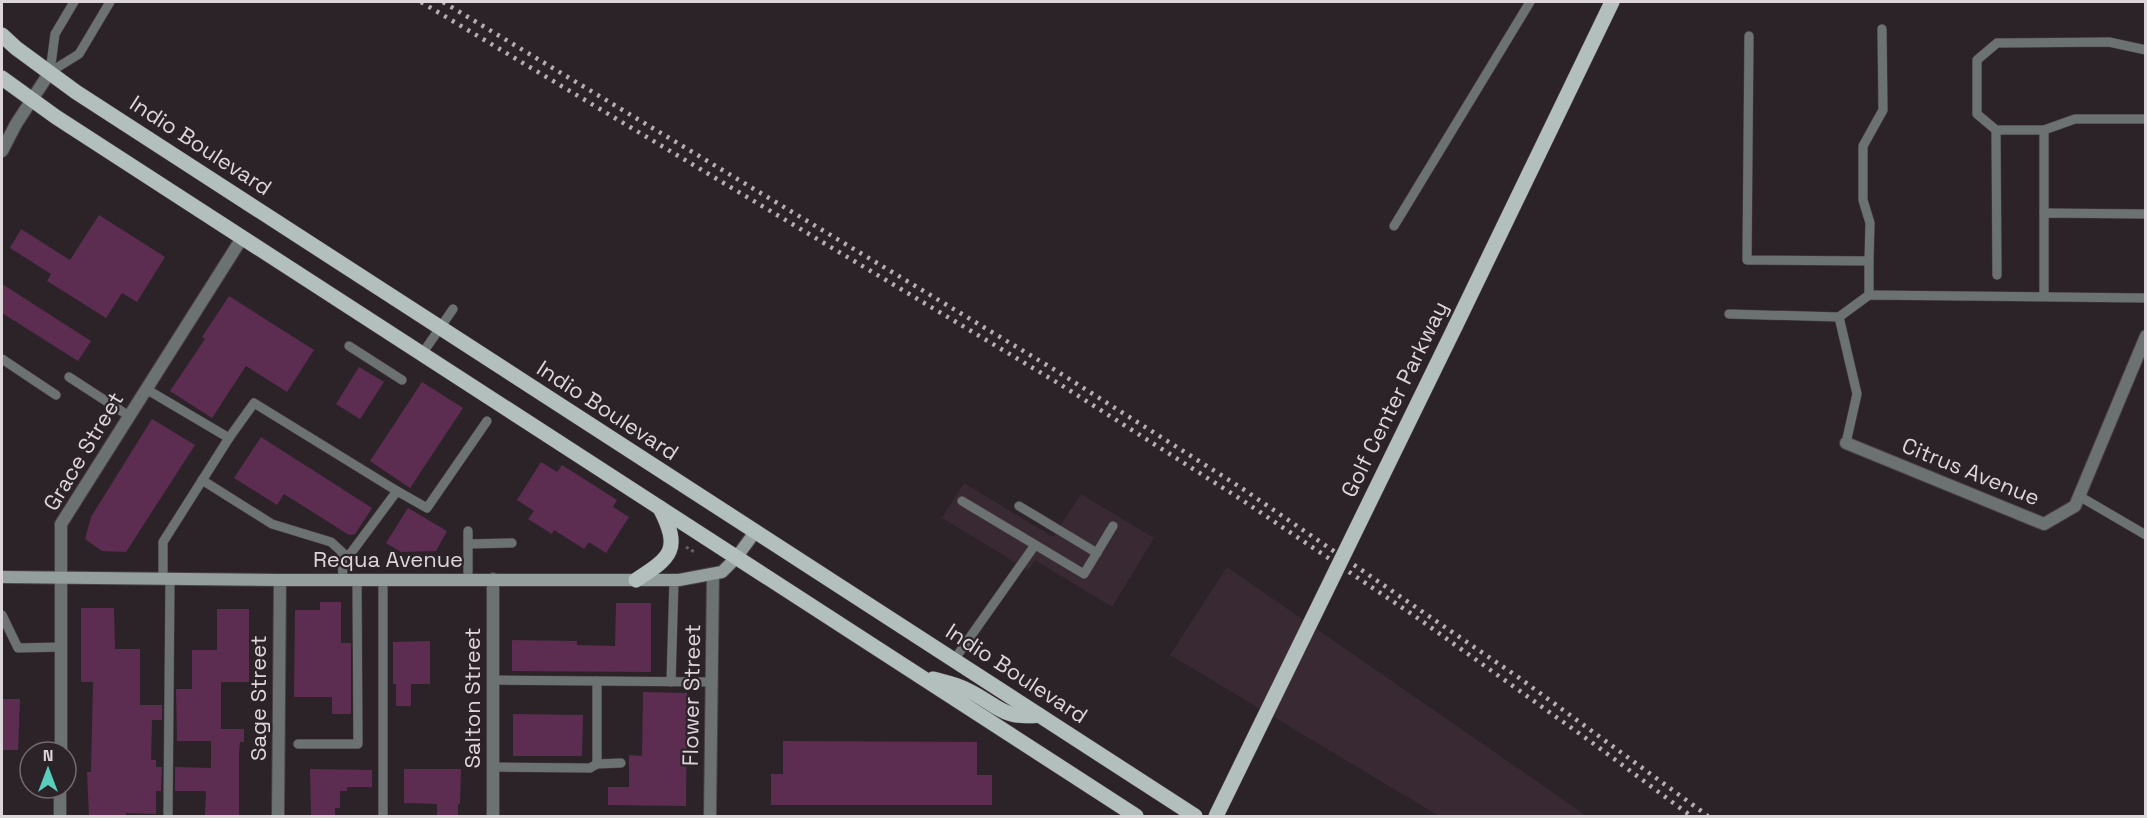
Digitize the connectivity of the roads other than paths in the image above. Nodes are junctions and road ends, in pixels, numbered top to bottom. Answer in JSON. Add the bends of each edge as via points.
{"nodes":[{"id":1,"x":74,"y":2,"type":"edge"},
{"id":2,"x":110,"y":2,"type":"edge"},
{"id":3,"x":1530,"y":2,"type":"edge"},
{"id":4,"x":1612,"y":2,"type":"edge"},
{"id":5,"x":1882,"y":29,"type":"dead end"},
{"id":6,"x":2,"y":35,"type":"edge"},
{"id":7,"x":1749,"y":36,"type":"dead end"},
{"id":8,"x":2145,"y":50,"type":"edge"},
{"id":9,"x":50,"y":72,"type":"junction"},
{"id":10,"x":2,"y":78,"type":"edge"},
{"id":11,"x":32,"y":100,"type":"junction"},
{"id":12,"x":2145,"y":119,"type":"edge"},
{"id":13,"x":1996,"y":130,"type":"junction"},
{"id":14,"x":2044,"y":130,"type":"junction"},
{"id":15,"x":2,"y":151,"type":"edge"},
{"id":16,"x":2044,"y":213,"type":"junction"},
{"id":17,"x":2145,"y":214,"type":"edge"},
{"id":18,"x":1394,"y":226,"type":"dead end"},
{"id":19,"x":242,"y":238,"type":"junction"},
{"id":20,"x":1869,"y":261,"type":"junction"},
{"id":21,"x":1997,"y":275,"type":"dead end"},
{"id":22,"x":1869,"y":295,"type":"junction"},
{"id":23,"x":2044,"y":296,"type":"junction"},
{"id":24,"x":2145,"y":298,"type":"edge"},
{"id":25,"x":453,"y":309,"type":"dead end"},
{"id":26,"x":1729,"y":314,"type":"dead end"},
{"id":27,"x":1839,"y":317,"type":"junction"},
{"id":28,"x":440,"y":327,"type":"junction"},
{"id":29,"x":2145,"y":336,"type":"edge"},
{"id":30,"x":349,"y":346,"type":"dead end"},
{"id":31,"x":422,"y":354,"type":"junction"},
{"id":32,"x":2,"y":359,"type":"edge"},
{"id":33,"x":69,"y":377,"type":"dead end"},
{"id":34,"x":402,"y":380,"type":"dead end"},
{"id":35,"x":146,"y":389,"type":"junction"},
{"id":36,"x":56,"y":395,"type":"dead end"},
{"id":37,"x":129,"y":416,"type":"junction"},
{"id":38,"x":487,"y":422,"type":"dead end"},
{"id":39,"x":229,"y":438,"type":"junction"},
{"id":40,"x":1845,"y":443,"type":"joint"},
{"id":41,"x":202,"y":480,"type":"junction"},
{"id":42,"x":397,"y":491,"type":"junction"},
{"id":43,"x":2079,"y":496,"type":"junction"},
{"id":44,"x":962,"y":501,"type":"dead end"},
{"id":45,"x":1019,"y":506,"type":"dead end"},
{"id":46,"x":660,"y":508,"type":"junction"},
{"id":47,"x":1113,"y":526,"type":"dead end"},
{"id":48,"x":468,"y":531,"type":"dead end"},
{"id":49,"x":755,"y":532,"type":"junction"},
{"id":50,"x":2145,"y":535,"type":"edge"},
{"id":51,"x":512,"y":543,"type":"dead end"},
{"id":52,"x":468,"y":544,"type":"junction"},
{"id":53,"x":1035,"y":545,"type":"junction"},
{"id":54,"x":1097,"y":553,"type":"junction"},
{"id":55,"x":342,"y":557,"type":"junction"},
{"id":56,"x":736,"y":558,"type":"junction"},
{"id":57,"x":713,"y":574,"type":"junction"},
{"id":58,"x":2,"y":577,"type":"edge"},
{"id":59,"x":62,"y":577,"type":"junction"},
{"id":60,"x":167,"y":578,"type":"junction"},
{"id":61,"x":468,"y":579,"type":"junction"},
{"id":62,"x":494,"y":579,"type":"junction"},
{"id":63,"x":280,"y":580,"type":"junction"},
{"id":64,"x":343,"y":580,"type":"junction"},
{"id":65,"x":357,"y":580,"type":"junction"},
{"id":66,"x":383,"y":580,"type":"junction"},
{"id":67,"x":636,"y":580,"type":"junction"},
{"id":68,"x":674,"y":580,"type":"junction"},
{"id":69,"x":2,"y":615,"type":"edge"},
{"id":70,"x":62,"y":647,"type":"junction"},
{"id":71,"x":954,"y":660,"type":"junction"},
{"id":72,"x":916,"y":674,"type":"junction"},
{"id":73,"x":493,"y":680,"type":"junction"},
{"id":74,"x":597,"y":681,"type":"junction"},
{"id":75,"x":671,"y":681,"type":"junction"},
{"id":76,"x":712,"y":682,"type":"junction"},
{"id":77,"x":1039,"y":715,"type":"junction"},
{"id":78,"x":61,"y":740,"type":"edge"},
{"id":79,"x":298,"y":744,"type":"dead end"},
{"id":80,"x":621,"y":763,"type":"dead end"},
{"id":81,"x":597,"y":764,"type":"junction"},
{"id":82,"x":493,"y":766,"type":"junction"},
{"id":83,"x":60,"y":800,"type":"edge"},
{"id":84,"x":60,"y":816,"type":"edge"},
{"id":85,"x":168,"y":816,"type":"edge"},
{"id":86,"x":278,"y":816,"type":"edge"},
{"id":87,"x":383,"y":816,"type":"edge"},
{"id":88,"x":493,"y":816,"type":"edge"},
{"id":89,"x":710,"y":816,"type":"edge"},
{"id":90,"x":1137,"y":816,"type":"edge"},
{"id":91,"x":1195,"y":816,"type":"edge"},
{"id":92,"x":1216,"y":816,"type":"edge"}],
"edges":[{"from":1,"to":9,"type":"lane","via":[[54,34]]},
{"from":2,"to":9,"type":"lane","via":[[79,54]]},
{"from":3,"to":18,"type":"lane"},
{"from":4,"to":92,"type":"main road","name":"Golf Center Parkway","bridge":true},
{"from":5,"to":20,"type":"lane","via":[[1883,110],[1863,146]]},
{"from":6,"to":9,"type":"main road","name":"Indio Boulevard"},
{"from":7,"to":20,"type":"lane","via":[[1747,260]]},
{"from":8,"to":13,"type":"lane","via":[[2109,42],[1997,43],[1977,60],[1977,114]]},
{"from":9,"to":11,"type":"street"},
{"from":9,"to":28,"type":"main road","name":"Indio Boulevard"},
{"from":10,"to":11,"type":"main road"},
{"from":11,"to":15,"type":"street"},
{"from":11,"to":19,"type":"main road"},
{"from":12,"to":14,"type":"lane","via":[[2074,119]]},
{"from":13,"to":14,"type":"lane"},
{"from":13,"to":21,"type":"lane"},
{"from":14,"to":16,"type":"lane"},
{"from":16,"to":17,"type":"lane"},
{"from":16,"to":23,"type":"lane"},
{"from":19,"to":31,"type":"main road"},
{"from":19,"to":35,"type":"street","name":"Grace Street"},
{"from":20,"to":22,"type":"lane"},
{"from":22,"to":23,"type":"lane"},
{"from":22,"to":27,"type":"lane"},
{"from":23,"to":24,"type":"lane"},
{"from":25,"to":28,"type":"lane"},
{"from":26,"to":27,"type":"lane"},
{"from":27,"to":40,"type":"lane","via":[[1857,394]]},
{"from":28,"to":31,"type":"lane"},
{"from":28,"to":49,"type":"main road","name":"Indio Boulevard"},
{"from":29,"to":43,"type":"street","name":"Citrus Avenue"},
{"from":30,"to":34,"type":"lane"},
{"from":31,"to":46,"type":"main road"},
{"from":32,"to":36,"type":"lane"},
{"from":33,"to":37,"type":"lane"},
{"from":35,"to":37,"type":"street","name":"Grace Street"},
{"from":35,"to":39,"type":"lane"},
{"from":37,"to":59,"type":"street","name":"Grace Street","via":[[61,524]]},
{"from":38,"to":42,"type":"lane","via":[[427,508]]},
{"from":39,"to":41,"type":"lane"},
{"from":39,"to":42,"type":"lane","via":[[254,403]]},
{"from":40,"to":43,"type":"street","name":"Citrus Avenue","via":[[2044,524],[2075,506]]},
{"from":41,"to":55,"type":"lane","via":[[272,524],[331,542]]},
{"from":41,"to":60,"type":"lane","via":[[163,542]]},
{"from":42,"to":55,"type":"lane","via":[[351,553]]},
{"from":43,"to":50,"type":"lane"},
{"from":44,"to":53,"type":"lane"},
{"from":45,"to":54,"type":"lane"},
{"from":46,"to":56,"type":"main road"},
{"from":46,"to":67,"type":"main road","via":[[669,526],[671,547],[661,564]]},
{"from":47,"to":54,"type":"lane"},
{"from":48,"to":52,"type":"lane"},
{"from":49,"to":56,"type":"street","name":"Requa Avenue"},
{"from":49,"to":71,"type":"main road","name":"Indio Boulevard"},
{"from":51,"to":52,"type":"lane"},
{"from":52,"to":61,"type":"lane"},
{"from":53,"to":54,"type":"lane","via":[[1084,574]]},
{"from":53,"to":71,"type":"lane"},
{"from":55,"to":64,"type":"lane"},
{"from":56,"to":57,"type":"street","name":"Requa Avenue","via":[[722,572]]},
{"from":56,"to":72,"type":"main road"},
{"from":57,"to":68,"type":"street","name":"Requa Avenue"},
{"from":57,"to":76,"type":"street","name":"Flower Street"},
{"from":58,"to":59,"type":"street","name":"Requa Avenue"},
{"from":59,"to":60,"type":"street","name":"Requa Avenue"},
{"from":59,"to":70,"type":"street","name":"Grace Street"},
{"from":60,"to":63,"type":"street","name":"Requa Avenue"},
{"from":60,"to":85,"type":"lane"},
{"from":61,"to":62,"type":"street","name":"Requa Avenue"},
{"from":61,"to":66,"type":"street","name":"Requa Avenue"},
{"from":62,"to":67,"type":"street","name":"Requa Avenue"},
{"from":62,"to":73,"type":"street","name":"Salton Street"},
{"from":63,"to":64,"type":"street","name":"Requa Avenue"},
{"from":63,"to":86,"type":"street","name":"Sage Street"},
{"from":64,"to":65,"type":"street","name":"Requa Avenue"},
{"from":65,"to":66,"type":"street","name":"Requa Avenue"},
{"from":65,"to":79,"type":"lane","via":[[358,744]]},
{"from":66,"to":87,"type":"lane"},
{"from":67,"to":68,"type":"street","name":"Requa Avenue"},
{"from":68,"to":75,"type":"lane"},
{"from":69,"to":70,"type":"lane","via":[[18,648]]},
{"from":70,"to":78,"type":"street","name":"Grace Street"},
{"from":71,"to":77,"type":"main road","name":"Indio Boulevard"},
{"from":72,"to":77,"type":"main road","via":[[965,688],[1005,713]]},
{"from":72,"to":90,"type":"main road"},
{"from":73,"to":74,"type":"lane"},
{"from":73,"to":82,"type":"street","name":"Salton Street"},
{"from":74,"to":75,"type":"lane"},
{"from":74,"to":81,"type":"lane"},
{"from":75,"to":76,"type":"lane"},
{"from":76,"to":89,"type":"street","name":"Flower Street"},
{"from":77,"to":91,"type":"main road","name":"Indio Boulevard"},
{"from":80,"to":81,"type":"lane"},
{"from":81,"to":82,"type":"lane","via":[[590,768]]},
{"from":82,"to":88,"type":"street","name":"Salton Street"},
{"from":83,"to":84,"type":"street"}]}
